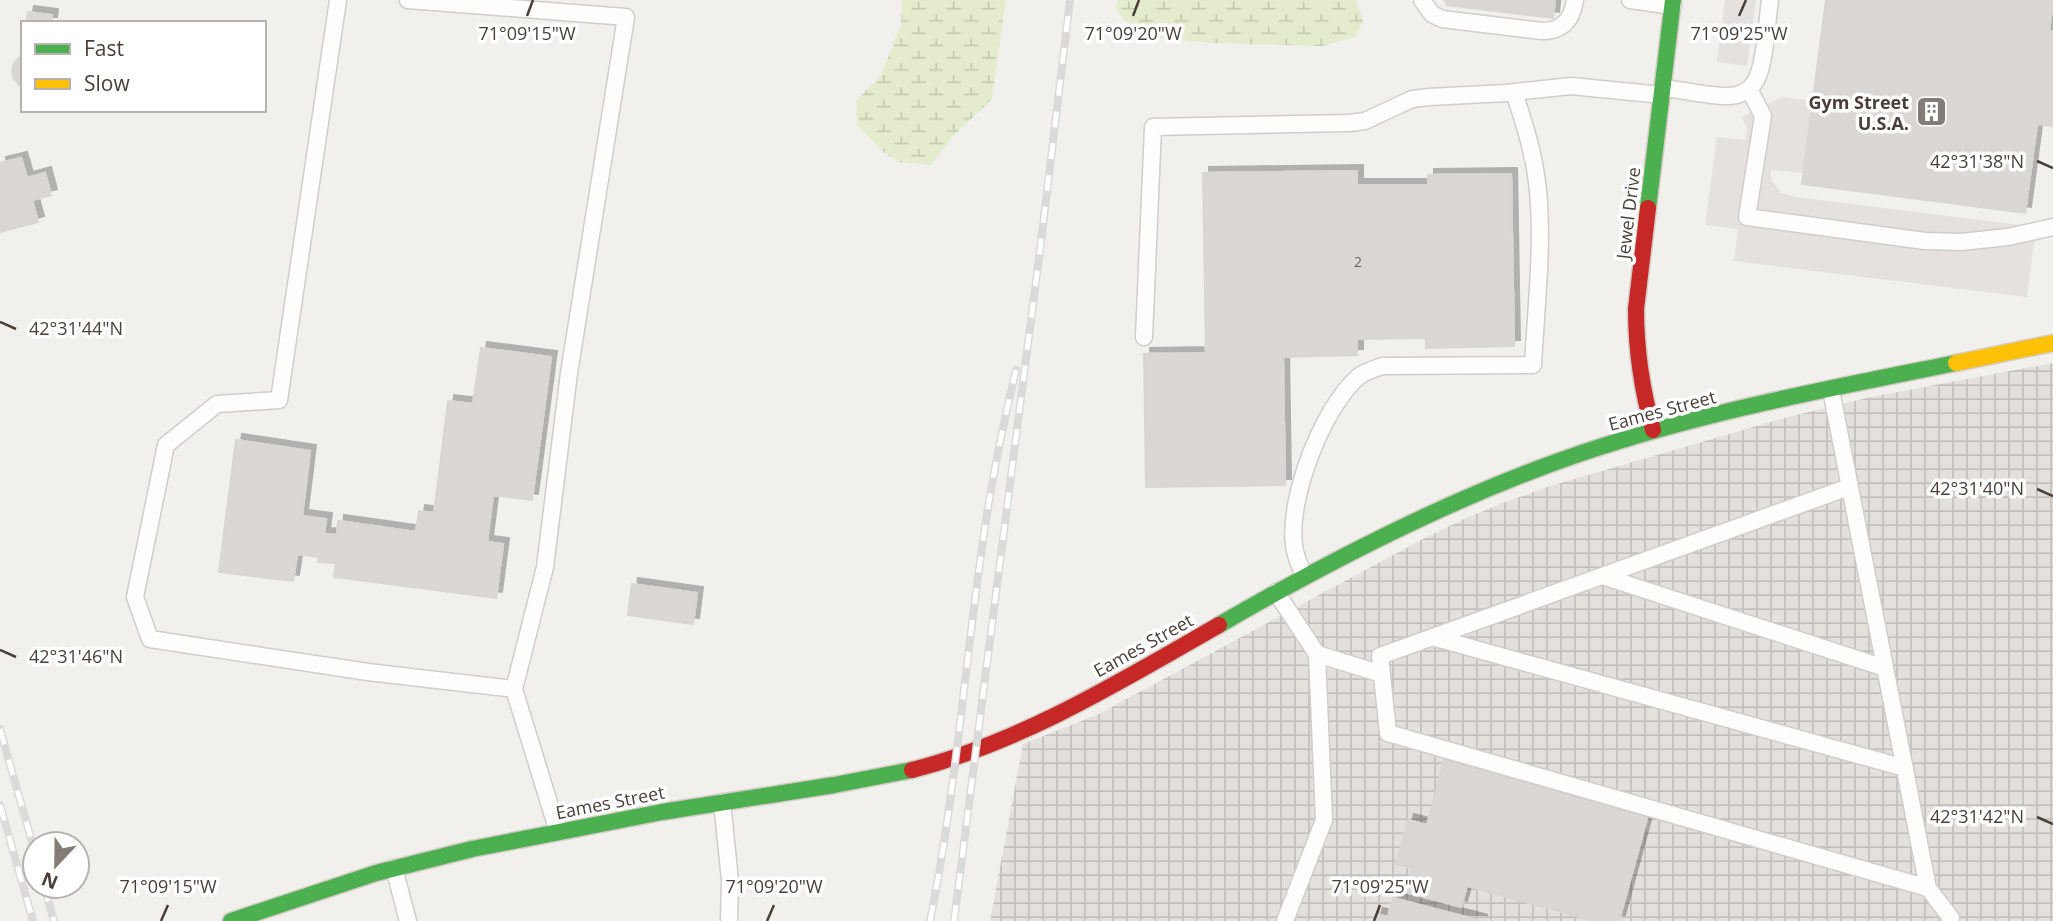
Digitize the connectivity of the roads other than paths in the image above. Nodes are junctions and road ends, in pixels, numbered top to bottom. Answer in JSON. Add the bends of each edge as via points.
{"nodes":[{"id":1,"x":338,"y":0,"type":"edge"},
{"id":2,"x":408,"y":0,"type":"edge"},
{"id":3,"x":1422,"y":0,"type":"edge"},
{"id":4,"x":1575,"y":0,"type":"edge"},
{"id":5,"x":1630,"y":0,"type":"edge"},
{"id":6,"x":1770,"y":0,"type":"edge"},
{"id":7,"x":1673,"y":3,"type":"edge"},
{"id":8,"x":1749,"y":89,"type":"junction"},
{"id":9,"x":1662,"y":91,"type":"junction"},
{"id":10,"x":1514,"y":92,"type":"junction"},
{"id":11,"x":2053,"y":227,"type":"edge"},
{"id":12,"x":1144,"y":337,"type":"dead end"},
{"id":13,"x":2053,"y":343,"type":"edge"},
{"id":14,"x":1831,"y":390,"type":"junction"},
{"id":15,"x":1653,"y":430,"type":"junction"},
{"id":16,"x":1849,"y":487,"type":"junction"},
{"id":17,"x":1304,"y":576,"type":"junction"},
{"id":18,"x":1602,"y":576,"type":"junction"},
{"id":19,"x":1276,"y":592,"type":"junction"},
{"id":20,"x":1432,"y":637,"type":"junction"},
{"id":21,"x":1317,"y":654,"type":"junction"},
{"id":22,"x":1885,"y":668,"type":"junction"},
{"id":23,"x":1382,"y":674,"type":"junction"},
{"id":24,"x":514,"y":689,"type":"junction"},
{"id":25,"x":1905,"y":768,"type":"junction"},
{"id":26,"x":722,"y":802,"type":"junction"},
{"id":27,"x":558,"y":832,"type":"junction"},
{"id":28,"x":394,"y":868,"type":"junction"},
{"id":29,"x":1928,"y":888,"type":"junction"},
{"id":30,"x":231,"y":921,"type":"edge"},
{"id":31,"x":408,"y":921,"type":"edge"},
{"id":32,"x":729,"y":921,"type":"edge"},
{"id":33,"x":1284,"y":921,"type":"edge"},
{"id":34,"x":1950,"y":921,"type":"edge"}],
"edges":[{"from":1,"to":24,"type":"lane","via":[[279,400],[217,404],[166,445],[135,597],[150,639]]},
{"from":2,"to":24,"type":"lane","via":[[626,17],[569,373],[545,566]]},
{"from":3,"to":4,"type":"lane","via":[[1442,19],[1542,32],[1563,26]]},
{"from":5,"to":7,"type":"lane"},
{"from":6,"to":8,"type":"lane","via":[[1762,66]]},
{"from":7,"to":9,"type":"main road","name":"Jewel Drive"},
{"from":8,"to":9,"type":"lane","via":[[1723,96]]},
{"from":8,"to":11,"type":"lane","via":[[1763,116],[1747,217],[1937,242],[2008,237]]},
{"from":9,"to":10,"type":"lane","via":[[1571,86]]},
{"from":9,"to":15,"type":"main road","name":"Jewel Drive","via":[[1636,309],[1639,379]]},
{"from":10,"to":12,"type":"lane","via":[[1412,99],[1365,121],[1349,123],[1153,127]]},
{"from":10,"to":17,"type":"lane","via":[[1537,178],[1539,240],[1532,365],[1382,366],[1360,375],[1340,397],[1315,444],[1298,492],[1293,544]]},
{"from":13,"to":14,"type":"main road","name":"Eames Street"},
{"from":14,"to":15,"type":"main road","name":"Eames Street"},
{"from":14,"to":16,"type":"lane"},
{"from":15,"to":17,"type":"main road","name":"Eames Street","via":[[1488,488]]},
{"from":16,"to":18,"type":"lane"},
{"from":16,"to":22,"type":"lane"},
{"from":17,"to":19,"type":"main road","name":"Eames Street"},
{"from":18,"to":20,"type":"lane"},
{"from":18,"to":22,"type":"lane"},
{"from":19,"to":21,"type":"lane"},
{"from":19,"to":26,"type":"main road","name":"Eames Street","via":[[1064,711],[994,743],[892,775]]},
{"from":20,"to":23,"type":"lane","via":[[1380,656]]},
{"from":20,"to":25,"type":"lane"},
{"from":21,"to":23,"type":"lane"},
{"from":21,"to":33,"type":"lane","via":[[1324,820]]},
{"from":22,"to":25,"type":"lane"},
{"from":23,"to":29,"type":"lane","via":[[1388,733]]},
{"from":24,"to":27,"type":"lane"},
{"from":25,"to":29,"type":"lane"},
{"from":26,"to":27,"type":"main road","name":"Eames Street"},
{"from":26,"to":32,"type":"lane"},
{"from":27,"to":28,"type":"main road","name":"Eames Street"},
{"from":28,"to":30,"type":"main road","name":"Eames Street"},
{"from":28,"to":31,"type":"lane"},
{"from":29,"to":34,"type":"lane"}]}
